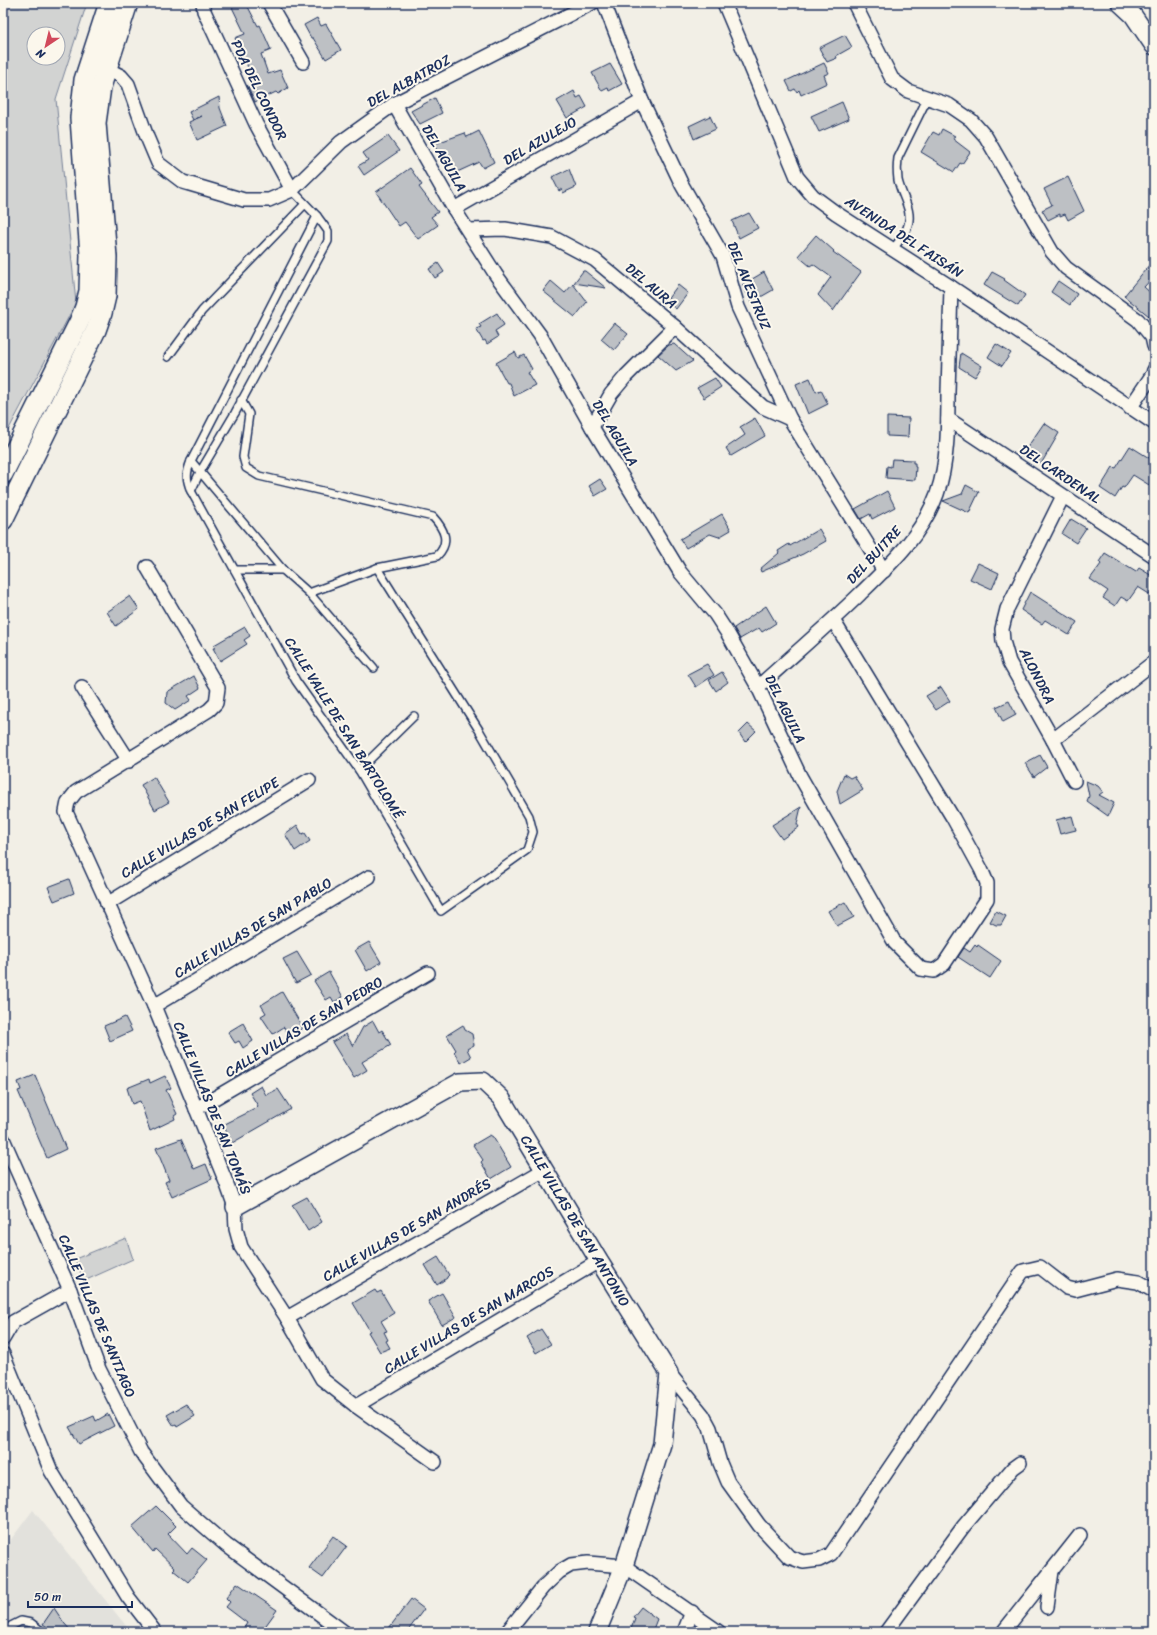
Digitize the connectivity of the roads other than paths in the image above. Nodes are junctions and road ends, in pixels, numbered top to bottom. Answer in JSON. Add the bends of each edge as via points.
{"nodes":[{"id":1,"x":109,"y":3,"type":"edge"},
{"id":2,"x":128,"y":3,"type":"edge"},
{"id":3,"x":203,"y":3,"type":"edge"},
{"id":4,"x":269,"y":3,"type":"edge"},
{"id":5,"x":592,"y":3,"type":"edge"},
{"id":6,"x":604,"y":3,"type":"edge"},
{"id":7,"x":724,"y":3,"type":"edge"},
{"id":8,"x":854,"y":3,"type":"edge"},
{"id":9,"x":1120,"y":3,"type":"edge"},
{"id":10,"x":1154,"y":46,"type":"edge"},
{"id":11,"x":303,"y":62,"type":"dead end"},
{"id":12,"x":107,"y":69,"type":"junction"},
{"id":13,"x":928,"y":97,"type":"junction"},
{"id":14,"x":642,"y":101,"type":"junction"},
{"id":15,"x":394,"y":104,"type":"junction"},
{"id":16,"x":292,"y":190,"type":"junction"},
{"id":17,"x":305,"y":204,"type":"junction"},
{"id":18,"x":454,"y":209,"type":"junction"},
{"id":19,"x":317,"y":216,"type":"junction"},
{"id":20,"x":468,"y":230,"type":"junction"},
{"id":21,"x":893,"y":249,"type":"junction"},
{"id":22,"x":951,"y":286,"type":"junction"},
{"id":23,"x":675,"y":327,"type":"junction"},
{"id":24,"x":1154,"y":346,"type":"edge"},
{"id":25,"x":168,"y":357,"type":"dead end"},
{"id":26,"x":1154,"y":370,"type":"edge"},
{"id":27,"x":241,"y":400,"type":"junction"},
{"id":28,"x":1130,"y":408,"type":"junction"},
{"id":29,"x":790,"y":419,"type":"junction"},
{"id":30,"x":948,"y":419,"type":"junction"},
{"id":31,"x":1154,"y":423,"type":"edge"},
{"id":32,"x":592,"y":427,"type":"junction"},
{"id":33,"x":191,"y":461,"type":"junction"},
{"id":34,"x":200,"y":472,"type":"junction"},
{"id":35,"x":3,"y":474,"type":"edge"},
{"id":36,"x":191,"y":491,"type":"junction"},
{"id":37,"x":1063,"y":496,"type":"junction"},
{"id":38,"x":3,"y":520,"type":"edge"},
{"id":39,"x":1154,"y":556,"type":"edge"},
{"id":40,"x":147,"y":567,"type":"dead end"},
{"id":41,"x":377,"y":568,"type":"junction"},
{"id":42,"x":235,"y":570,"type":"junction"},
{"id":43,"x":282,"y":570,"type":"junction"},
{"id":44,"x":884,"y":571,"type":"junction"},
{"id":45,"x":309,"y":593,"type":"junction"},
{"id":46,"x":833,"y":620,"type":"junction"},
{"id":47,"x":1154,"y":662,"type":"edge"},
{"id":48,"x":374,"y":668,"type":"dead end"},
{"id":49,"x":82,"y":687,"type":"dead end"},
{"id":50,"x":758,"y":687,"type":"junction"},
{"id":51,"x":414,"y":716,"type":"dead end"},
{"id":52,"x":1053,"y":740,"type":"junction"},
{"id":53,"x":129,"y":760,"type":"junction"},
{"id":54,"x":359,"y":770,"type":"junction"},
{"id":55,"x":309,"y":780,"type":"dead end"},
{"id":56,"x":1074,"y":780,"type":"dead end"},
{"id":57,"x":369,"y":877,"type":"dead end"},
{"id":58,"x":107,"y":904,"type":"junction"},
{"id":59,"x":428,"y":973,"type":"dead end"},
{"id":60,"x":154,"y":1006,"type":"junction"},
{"id":61,"x":196,"y":1109,"type":"junction"},
{"id":62,"x":3,"y":1139,"type":"edge"},
{"id":63,"x":544,"y":1170,"type":"junction"},
{"id":64,"x":234,"y":1207,"type":"junction"},
{"id":65,"x":599,"y":1261,"type":"junction"},
{"id":66,"x":70,"y":1290,"type":"junction"},
{"id":67,"x":1154,"y":1291,"type":"edge"},
{"id":68,"x":286,"y":1318,"type":"junction"},
{"id":69,"x":3,"y":1339,"type":"edge"},
{"id":70,"x":3,"y":1354,"type":"edge"},
{"id":71,"x":669,"y":1373,"type":"junction"},
{"id":72,"x":356,"y":1406,"type":"junction"},
{"id":73,"x":435,"y":1462,"type":"dead end"},
{"id":74,"x":1020,"y":1463,"type":"dead end"},
{"id":75,"x":1080,"y":1535,"type":"dead end"},
{"id":76,"x":624,"y":1566,"type":"junction"},
{"id":77,"x":1053,"y":1569,"type":"junction"},
{"id":78,"x":1047,"y":1607,"type":"dead end"},
{"id":79,"x":692,"y":1612,"type":"junction"},
{"id":80,"x":7,"y":1632,"type":"edge"},
{"id":81,"x":43,"y":1632,"type":"edge"},
{"id":82,"x":156,"y":1632,"type":"edge"},
{"id":83,"x":344,"y":1632,"type":"edge"},
{"id":84,"x":507,"y":1632,"type":"edge"},
{"id":85,"x":597,"y":1632,"type":"edge"},
{"id":86,"x":684,"y":1632,"type":"edge"},
{"id":87,"x":719,"y":1632,"type":"edge"},
{"id":88,"x":886,"y":1632,"type":"edge"},
{"id":89,"x":1003,"y":1632,"type":"edge"}],
"edges":[{"from":1,"to":35,"type":"main road","via":[[84,80],[80,118],[90,255],[89,292],[79,322]]},
{"from":2,"to":12,"type":"main road"},
{"from":3,"to":16,"type":"street","name":"PDA DEL CONDOR","via":[[204,11],[256,124]]},
{"from":4,"to":11,"type":"street"},
{"from":5,"to":15,"type":"street","name":"DEL ALBATROZ"},
{"from":6,"to":14,"type":"street","name":"DEL AVESTRUZ"},
{"from":7,"to":21,"type":"street","name":"AVENIDA DEL FAISÁN","via":[[797,177],[813,196]]},
{"from":8,"to":13,"type":"street","via":[[892,79],[908,91]]},
{"from":9,"to":10,"type":"street","via":[[1133,15]]},
{"from":12,"to":16,"type":"street","name":"DEL ALBATROZ","via":[[121,76],[128,84],[158,163],[183,182],[244,200],[269,200]]},
{"from":12,"to":38,"type":"main road","via":[[101,87],[96,123],[107,256],[106,296],[96,330]]},
{"from":13,"to":21,"type":"lane","via":[[898,158],[898,181],[908,212],[909,224]]},
{"from":13,"to":24,"type":"street","via":[[949,105],[971,120],[986,137],[1052,252],[1066,268],[1138,320],[1152,337]]},
{"from":14,"to":18,"type":"street","name":"DEL AZULEJO"},
{"from":14,"to":29,"type":"street","name":"DEL AVESTRUZ","via":[[682,185],[723,256],[738,307]]},
{"from":15,"to":16,"type":"street","name":"DEL ALBATROZ","via":[[341,142]]},
{"from":15,"to":18,"type":"street","name":"DEL AGUILA"},
{"from":16,"to":17,"type":"lane"},
{"from":17,"to":19,"type":"lane"},
{"from":17,"to":25,"type":"lane","via":[[202,311]]},
{"from":18,"to":20,"type":"street","name":"DEL AGUILA"},
{"from":19,"to":27,"type":"lane","via":[[328,231],[328,241]]},
{"from":19,"to":33,"type":"lane"},
{"from":20,"to":23,"type":"street","name":"DEL AURA","via":[[505,229],[552,237],[595,260]]},
{"from":20,"to":32,"type":"street","name":"DEL AGUILA","via":[[496,275],[540,335]]},
{"from":21,"to":22,"type":"street","name":"AVENIDA DEL FAISÁN"},
{"from":22,"to":28,"type":"street","name":"AVENIDA DEL FAISÁN"},
{"from":22,"to":30,"type":"street","name":"DEL BUITRE"},
{"from":23,"to":29,"type":"street","name":"DEL AURA","via":[[763,407]]},
{"from":23,"to":32,"type":"street","via":[[611,394]]},
{"from":26,"to":28,"type":"street"},
{"from":27,"to":34,"type":"lane"},
{"from":27,"to":41,"type":"lane","via":[[249,414],[243,457],[246,468],[259,476],[433,516],[442,526],[446,542],[437,556]]},
{"from":28,"to":31,"type":"street","name":"AVENIDA DEL FAISÁN"},
{"from":29,"to":44,"type":"street","name":"DEL AVESTRUZ"},
{"from":30,"to":37,"type":"street","name":"DEL CARDENAL"},
{"from":30,"to":44,"type":"street","name":"DEL BUITRE","via":[[944,463],[937,493],[926,518],[907,546]]},
{"from":32,"to":50,"type":"street","name":"DEL AGUILA","via":[[680,572],[715,614]]},
{"from":33,"to":34,"type":"lane"},
{"from":33,"to":36,"type":"lane","name":"CALLE VALLE DE SAN BARTOLOMÉ","via":[[187,472]]},
{"from":34,"to":36,"type":"lane"},
{"from":34,"to":43,"type":"lane"},
{"from":36,"to":42,"type":"lane","name":"CALLE VALLE DE SAN BARTOLOMÉ"},
{"from":37,"to":39,"type":"street","name":"DEL CARDENAL"},
{"from":37,"to":52,"type":"street","name":"ALONDRA","via":[[1007,610],[1002,629],[1009,662]]},
{"from":40,"to":53,"type":"street","via":[[218,688],[216,703],[209,710]]},
{"from":41,"to":45,"type":"lane"},
{"from":41,"to":54,"type":"lane","name":"CALLE VALLE DE SAN BARTOLOMÉ","via":[[479,730],[529,816],[533,832],[527,850],[441,911]]},
{"from":42,"to":43,"type":"lane"},
{"from":42,"to":54,"type":"lane","name":"CALLE VALLE DE SAN BARTOLOMÉ","via":[[296,681]]},
{"from":43,"to":45,"type":"lane"},
{"from":44,"to":46,"type":"street","name":"DEL BUITRE"},
{"from":45,"to":48,"type":"lane"},
{"from":46,"to":50,"type":"street","name":"DEL BUITRE"},
{"from":46,"to":50,"type":"street","name":"DEL AGUILA","via":[[953,818],[987,883],[987,900],[944,964],[934,971],[921,969],[895,943],[800,776]]},
{"from":47,"to":52,"type":"street"},
{"from":49,"to":53,"type":"street"},
{"from":51,"to":54,"type":"lane"},
{"from":52,"to":56,"type":"street","name":"ALONDRA"},
{"from":53,"to":58,"type":"street","name":"CALLE VILLAS DE SAN TOMÁS","via":[[76,792],[68,802],[66,812]]},
{"from":55,"to":58,"type":"street","name":"CALLE VILLAS DE SAN FELIPE"},
{"from":57,"to":60,"type":"street","name":"CALLE VILLAS DE SAN PABLO"},
{"from":58,"to":60,"type":"street","name":"CALLE VILLAS DE SAN TOMÁS"},
{"from":59,"to":61,"type":"street","name":"CALLE VILLAS DE SAN PEDRO"},
{"from":60,"to":61,"type":"street","name":"CALLE VILLAS DE SAN TOMÁS"},
{"from":61,"to":64,"type":"street","name":"CALLE VILLAS DE SAN TOMÁS"},
{"from":62,"to":66,"type":"street","name":"CALLE VILLAS DE SANTIAGO"},
{"from":63,"to":64,"type":"street","name":"CALLE VILLAS DE SAN ANTONIO","via":[[501,1098],[483,1081],[460,1082]]},
{"from":63,"to":65,"type":"street","name":"CALLE VILLAS DE SAN ANTONIO"},
{"from":63,"to":68,"type":"street","name":"CALLE VILLAS DE SAN ANDRÉS"},
{"from":64,"to":68,"type":"street","name":"CALLE VILLAS DE SAN TOMÁS","via":[[241,1247]]},
{"from":65,"to":71,"type":"street","name":"CALLE VILLAS DE SAN ANTONIO"},
{"from":65,"to":72,"type":"street","name":"CALLE VILLAS DE SAN MARCOS"},
{"from":66,"to":69,"type":"street","via":[[13,1322]]},
{"from":66,"to":83,"type":"street","name":"CALLE VILLAS DE SANTIAGO","via":[[99,1369],[141,1452],[181,1506],[226,1545]]},
{"from":67,"to":71,"type":"street","via":[[1138,1282],[1117,1279],[1075,1290],[1067,1288],[1040,1267],[1023,1271],[831,1554],[819,1560],[803,1562],[789,1557],[759,1525],[728,1482],[710,1428],[703,1415]]},
{"from":68,"to":72,"type":"street","name":"CALLE VILLAS DE SAN TOMÁS","via":[[322,1379]]},
{"from":70,"to":82,"type":"street","via":[[51,1471],[128,1597]]},
{"from":71,"to":76,"type":"street","via":[[662,1444]]},
{"from":72,"to":73,"type":"street","name":"CALLE VILLAS DE SAN TOMÁS"},
{"from":74,"to":88,"type":"street","via":[[1012,1468],[962,1528]]},
{"from":75,"to":77,"type":"street"},
{"from":76,"to":79,"type":"street"},
{"from":76,"to":84,"type":"street","via":[[588,1563],[571,1565],[543,1587]]},
{"from":76,"to":85,"type":"street"},
{"from":77,"to":78,"type":"street"},
{"from":77,"to":89,"type":"street"},
{"from":79,"to":86,"type":"street"},
{"from":79,"to":87,"type":"street"},
{"from":80,"to":81,"type":"lane","via":[[10,1626],[21,1621],[31,1623]]}]}
